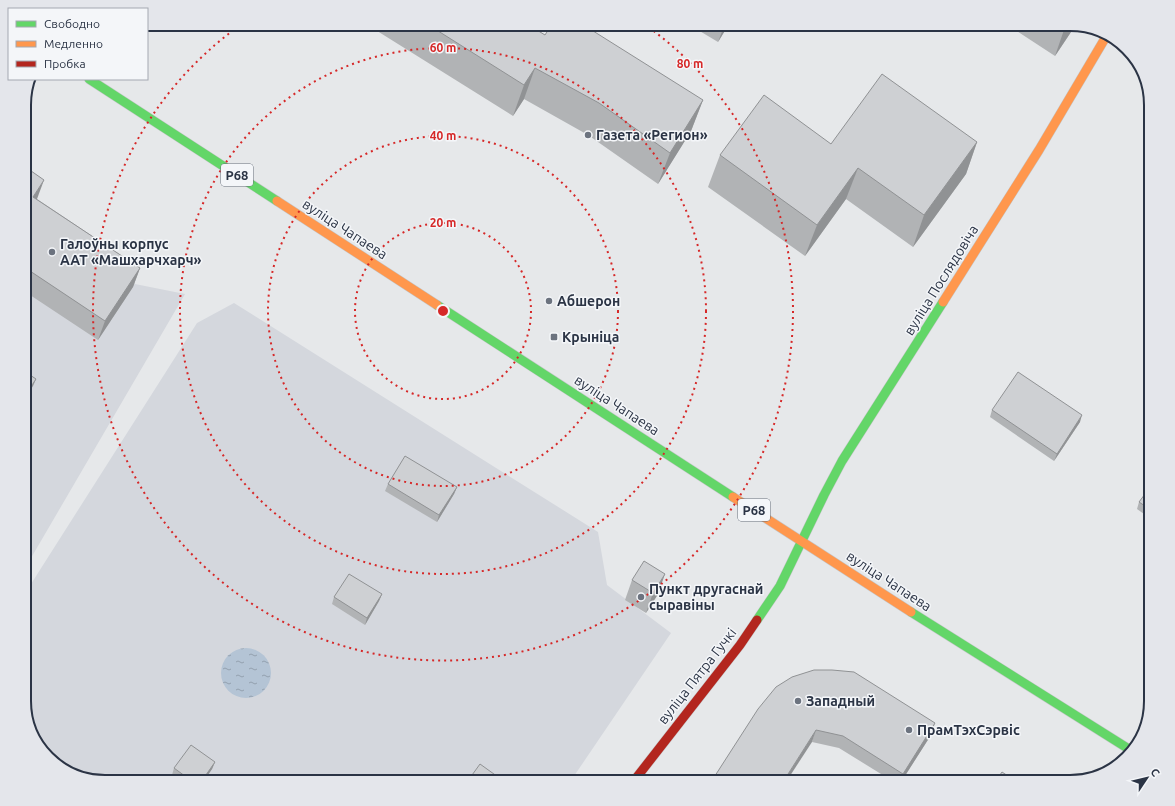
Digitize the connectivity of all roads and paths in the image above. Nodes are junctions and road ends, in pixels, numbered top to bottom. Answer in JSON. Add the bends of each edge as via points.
{"nodes":[{"id":1,"x":1104,"y":40,"type":"edge"},
{"id":2,"x":91,"y":80,"type":"edge"},
{"id":3,"x":802,"y":541,"type":"junction"},
{"id":4,"x":1127,"y":748,"type":"edge"},
{"id":5,"x":638,"y":775,"type":"edge"}],
"edges":[{"from":1,"to":3,"type":"main road","name":"вуліца Послядовіча","via":[[1039,150],[842,461]]},
{"from":2,"to":3,"type":"main road","name":"вуліца Чапаева","number":"Р68"},
{"from":3,"to":4,"type":"main road","name":"вуліца Чапаева","number":"Р68"},
{"from":3,"to":5,"type":"main road","name":"вуліца Пятра Гучкі","via":[[780,586],[740,645]]}]}
